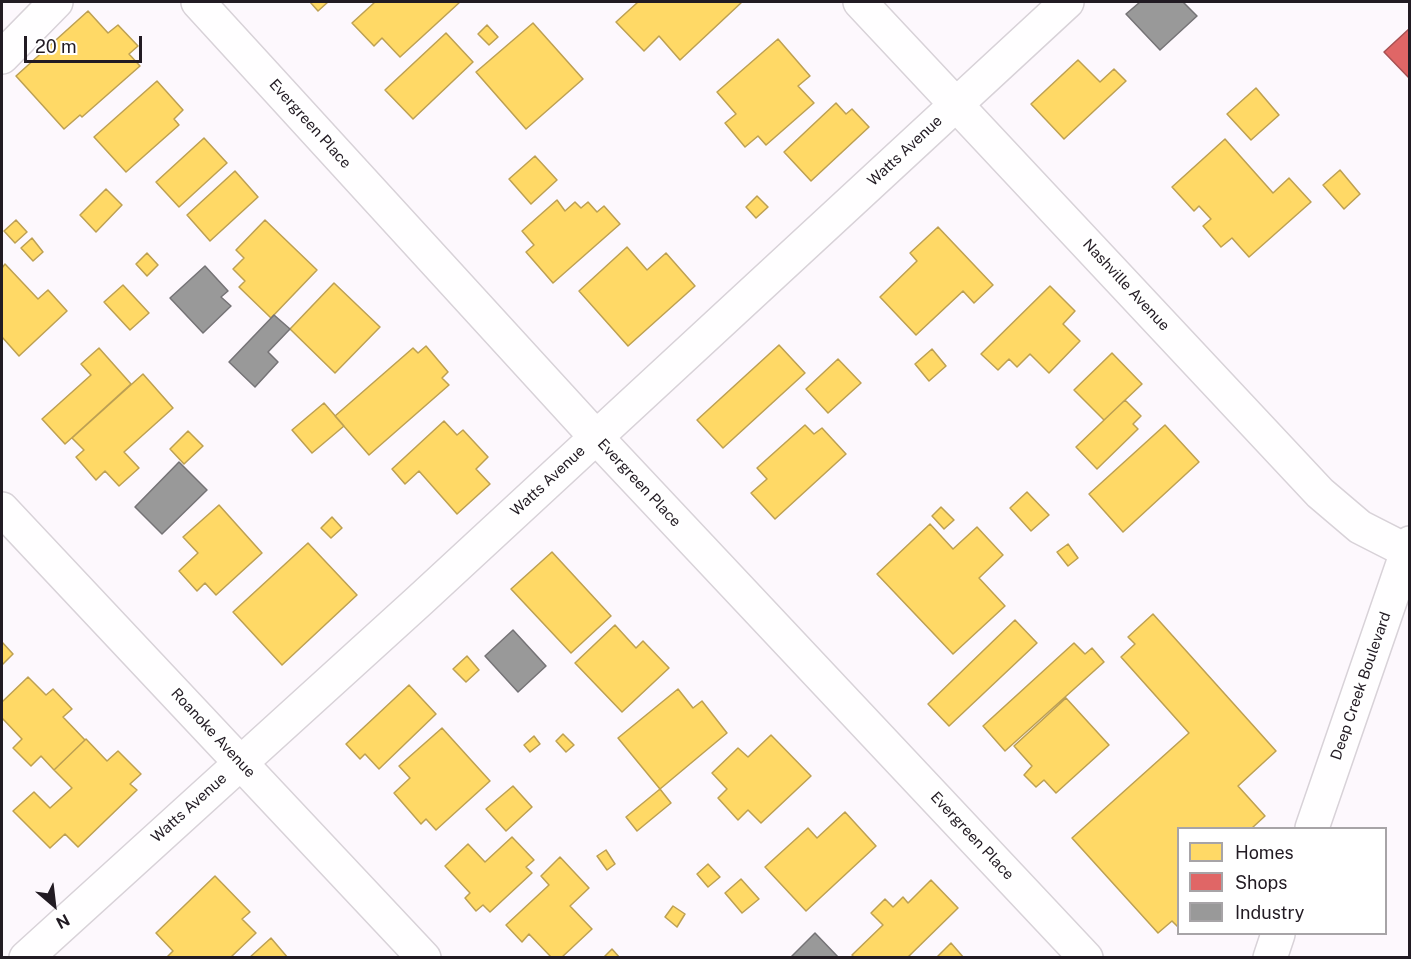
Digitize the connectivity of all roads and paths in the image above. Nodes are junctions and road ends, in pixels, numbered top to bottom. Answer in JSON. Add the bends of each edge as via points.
{"nodes":[{"id":1,"x":56,"y":2,"type":"edge"},
{"id":2,"x":198,"y":2,"type":"edge"},
{"id":3,"x":860,"y":2,"type":"edge"},
{"id":4,"x":1067,"y":2,"type":"edge"},
{"id":5,"x":2,"y":57,"type":"edge"},
{"id":6,"x":957,"y":104,"type":"junction"},
{"id":7,"x":596,"y":437,"type":"junction"},
{"id":8,"x":2,"y":509,"type":"edge"},
{"id":9,"x":1408,"y":547,"type":"edge"},
{"id":10,"x":240,"y":762,"type":"junction"},
{"id":11,"x":1312,"y":827,"type":"edge"},
{"id":12,"x":1277,"y":935,"type":"edge"},
{"id":13,"x":26,"y":957,"type":"edge"},
{"id":14,"x":423,"y":957,"type":"edge"},
{"id":15,"x":1086,"y":957,"type":"edge"},
{"id":16,"x":1270,"y":957,"type":"edge"}],
"edges":[{"from":1,"to":5,"type":"street"},
{"from":2,"to":7,"type":"street","name":"Evergreen Place"},
{"from":3,"to":6,"type":"street","name":"Nashville Avenue"},
{"from":4,"to":6,"type":"street","name":"Watts Avenue"},
{"from":6,"to":7,"type":"street","name":"Watts Avenue"},
{"from":6,"to":9,"type":"street","name":"Nashville Avenue","via":[[1320,493],[1360,526]]},
{"from":7,"to":10,"type":"street","name":"Watts Avenue"},
{"from":7,"to":15,"type":"street","name":"Evergreen Place"},
{"from":8,"to":10,"type":"street","name":"Roanoke Avenue"},
{"from":9,"to":11,"type":"street","name":"Deep Creek Boulevard"},
{"from":10,"to":13,"type":"street","name":"Watts Avenue"},
{"from":10,"to":14,"type":"street","name":"Roanoke Avenue"},
{"from":12,"to":16,"type":"street"}]}
